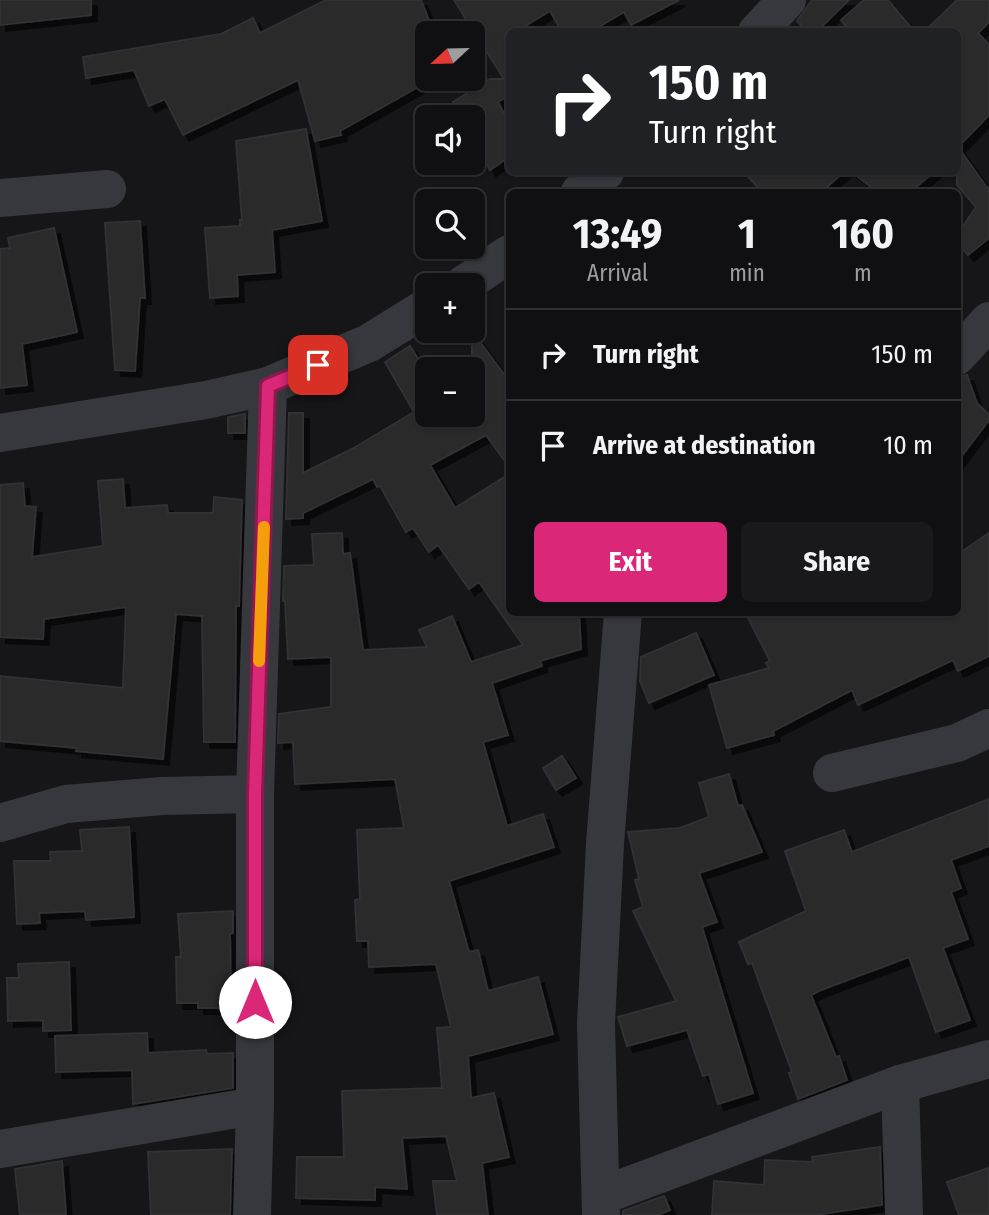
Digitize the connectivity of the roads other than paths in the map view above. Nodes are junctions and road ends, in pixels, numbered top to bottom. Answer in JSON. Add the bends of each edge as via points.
{"nodes":[{"id":1,"x":788,"y":0,"type":"edge"},
{"id":2,"x":761,"y":28,"type":"edge"},
{"id":3,"x":601,"y":175,"type":"edge"},
{"id":4,"x":107,"y":189,"type":"dead end"},
{"id":5,"x":584,"y":189,"type":"edge"},
{"id":6,"x":0,"y":198,"type":"edge"},
{"id":7,"x":506,"y":265,"type":"edge"},
{"id":8,"x":485,"y":275,"type":"edge"},
{"id":9,"x":415,"y":314,"type":"edge"},
{"id":10,"x":989,"y":321,"type":"edge"},
{"id":11,"x":961,"y":352,"type":"edge"},
{"id":12,"x":268,"y":386,"type":"junction"},
{"id":13,"x":0,"y":433,"type":"edge"},
{"id":14,"x":623,"y":616,"type":"edge"},
{"id":15,"x":989,"y":728,"type":"edge"},
{"id":16,"x":832,"y":773,"type":"dead end"},
{"id":17,"x":255,"y":794,"type":"junction"},
{"id":18,"x":0,"y":823,"type":"edge"},
{"id":19,"x":989,"y":1059,"type":"edge"},
{"id":20,"x":900,"y":1084,"type":"junction"},
{"id":21,"x":255,"y":1106,"type":"junction"},
{"id":22,"x":0,"y":1149,"type":"edge"},
{"id":23,"x":601,"y":1205,"type":"edge"},
{"id":24,"x":252,"y":1215,"type":"edge"},
{"id":25,"x":904,"y":1215,"type":"edge"}],
"edges":[{"from":1,"to":2,"type":"street"},
{"from":3,"to":5,"type":"street"},
{"from":4,"to":6,"type":"street"},
{"from":7,"to":8,"type":"street"},
{"from":9,"to":12,"type":"street","via":[[369,343]]},
{"from":10,"to":11,"type":"street"},
{"from":12,"to":13,"type":"street"},
{"from":12,"to":17,"type":"street"},
{"from":14,"to":23,"type":"street","via":[[597,1010]]},
{"from":15,"to":16,"type":"street","via":[[957,743]]},
{"from":17,"to":18,"type":"street","via":[[66,804]]},
{"from":17,"to":21,"type":"street"},
{"from":19,"to":20,"type":"street"},
{"from":20,"to":23,"type":"street"},
{"from":20,"to":25,"type":"street"},
{"from":21,"to":22,"type":"street"},
{"from":21,"to":24,"type":"street"}]}
